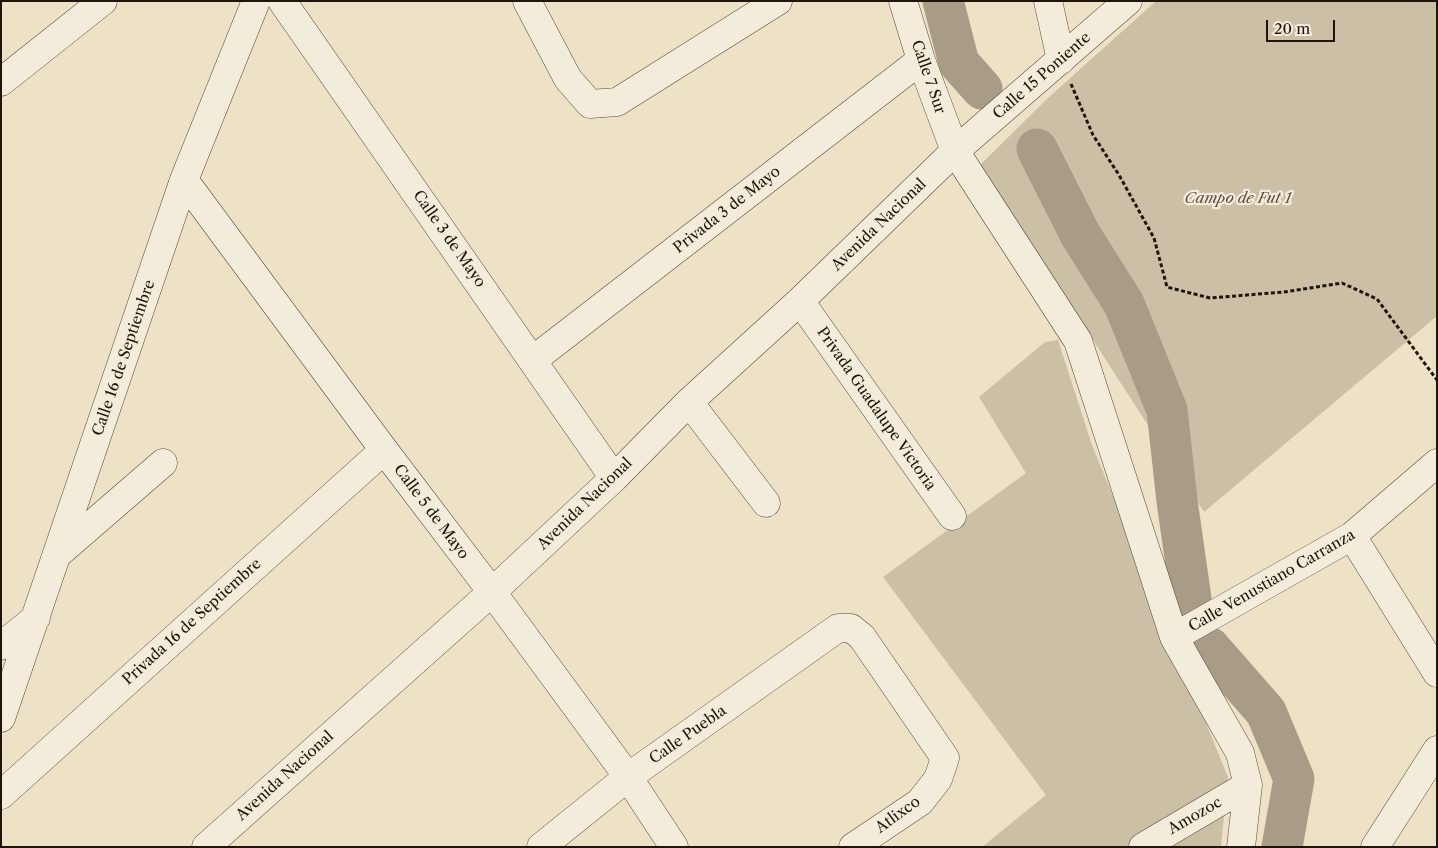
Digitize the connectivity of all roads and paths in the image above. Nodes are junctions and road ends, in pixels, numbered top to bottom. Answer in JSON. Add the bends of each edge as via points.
{"nodes":[{"id":1,"x":103,"y":1,"type":"edge"},
{"id":2,"x":256,"y":1,"type":"edge"},
{"id":3,"x":282,"y":1,"type":"edge"},
{"id":4,"x":527,"y":1,"type":"edge"},
{"id":5,"x":778,"y":1,"type":"edge"},
{"id":6,"x":903,"y":1,"type":"edge"},
{"id":7,"x":1048,"y":1,"type":"edge"},
{"id":8,"x":1128,"y":1,"type":"edge"},
{"id":9,"x":921,"y":60,"type":"junction"},
{"id":10,"x":1061,"y":60,"type":"junction"},
{"id":11,"x":1,"y":82,"type":"edge"},
{"id":12,"x":955,"y":151,"type":"junction"},
{"id":13,"x":184,"y":180,"type":"junction"},
{"id":14,"x":800,"y":301,"type":"junction"},
{"id":15,"x":533,"y":360,"type":"junction"},
{"id":16,"x":1437,"y":380,"type":"edge"},
{"id":17,"x":688,"y":402,"type":"junction"},
{"id":18,"x":384,"y":450,"type":"junction"},
{"id":19,"x":1437,"y":462,"type":"edge"},
{"id":20,"x":163,"y":463,"type":"dead end"},
{"id":21,"x":614,"y":478,"type":"junction"},
{"id":22,"x":766,"y":503,"type":"dead end"},
{"id":23,"x":952,"y":516,"type":"dead end"},
{"id":24,"x":1352,"y":536,"type":"junction"},
{"id":25,"x":58,"y":554,"type":"junction"},
{"id":26,"x":492,"y":592,"type":"junction"},
{"id":27,"x":36,"y":618,"type":"junction"},
{"id":28,"x":1174,"y":637,"type":"junction"},
{"id":29,"x":1,"y":646,"type":"edge"},
{"id":30,"x":1437,"y":673,"type":"edge"},
{"id":31,"x":1,"y":718,"type":"edge"},
{"id":32,"x":1437,"y":750,"type":"edge"},
{"id":33,"x":628,"y":777,"type":"junction"},
{"id":34,"x":938,"y":778,"type":"joint"},
{"id":35,"x":1248,"y":785,"type":"junction"},
{"id":36,"x":1,"y":795,"type":"edge"},
{"id":37,"x":206,"y":847,"type":"edge"},
{"id":38,"x":541,"y":847,"type":"edge"},
{"id":39,"x":674,"y":847,"type":"edge"},
{"id":40,"x":853,"y":847,"type":"edge"},
{"id":41,"x":1142,"y":847,"type":"edge"},
{"id":42,"x":1241,"y":847,"type":"edge"},
{"id":43,"x":1375,"y":847,"type":"edge"}],
"edges":[{"from":1,"to":11,"type":"street"},
{"from":2,"to":13,"type":"street","name":"Calle 16 de Septiembre"},
{"from":3,"to":15,"type":"street","name":"Calle 3 de Mayo"},
{"from":4,"to":5,"type":"street","via":[[568,79],[590,104],[617,102]]},
{"from":6,"to":9,"type":"street","name":"Calle 7 Sur"},
{"from":7,"to":10,"type":"street"},
{"from":8,"to":10,"type":"street","name":"Calle 15 Poniente"},
{"from":9,"to":12,"type":"street","name":"Calle 7 Sur"},
{"from":9,"to":15,"type":"street","name":"Privada 3 de Mayo"},
{"from":10,"to":12,"type":"street","name":"Calle 15 Poniente"},
{"from":10,"to":16,"type":"path","via":[[1093,134],[1154,238],[1167,287],[1210,298],[1342,283],[1377,299]]},
{"from":12,"to":14,"type":"street","name":"Avenida Nacional"},
{"from":12,"to":28,"type":"street","name":"Calle 7 Sur","via":[[1078,341]]},
{"from":13,"to":18,"type":"street","name":"Calle 5 de Mayo"},
{"from":13,"to":25,"type":"street","name":"Calle 16 de Septiembre"},
{"from":14,"to":17,"type":"street","name":"Avenida Nacional"},
{"from":14,"to":23,"type":"street","name":"Privada Guadalupe Victoria"},
{"from":15,"to":21,"type":"street","name":"Calle 3 de Mayo"},
{"from":17,"to":21,"type":"street","name":"Avenida Nacional"},
{"from":17,"to":22,"type":"street"},
{"from":18,"to":26,"type":"street","name":"Calle 5 de Mayo"},
{"from":18,"to":36,"type":"street","name":"Privada 16 de Septiembre"},
{"from":19,"to":24,"type":"street","name":"Calle Venustiano Carranza"},
{"from":20,"to":25,"type":"street"},
{"from":21,"to":26,"type":"street","name":"Avenida Nacional"},
{"from":24,"to":28,"type":"street","name":"Calle Venustiano Carranza"},
{"from":24,"to":30,"type":"street"},
{"from":25,"to":27,"type":"street","name":"Calle 16 de Septiembre"},
{"from":26,"to":33,"type":"street","name":"Calle 5 de Mayo"},
{"from":26,"to":37,"type":"street","name":"Avenida Nacional"},
{"from":27,"to":29,"type":"street"},
{"from":27,"to":31,"type":"street","name":"Calle 16 de Septiembre"},
{"from":28,"to":35,"type":"street","name":"Calle 7 Sur","via":[[1240,753]]},
{"from":32,"to":43,"type":"street"},
{"from":33,"to":34,"type":"street","name":"Calle Puebla","via":[[838,628],[851,628],[862,637],[945,758]]},
{"from":33,"to":38,"type":"street","name":"Calle Puebla"},
{"from":33,"to":39,"type":"street","name":"Calle 5 de Mayo"},
{"from":34,"to":40,"type":"street","name":"Atlixco","via":[[920,802]]},
{"from":35,"to":41,"type":"street","name":"Amozoc"},
{"from":35,"to":42,"type":"street"}]}
